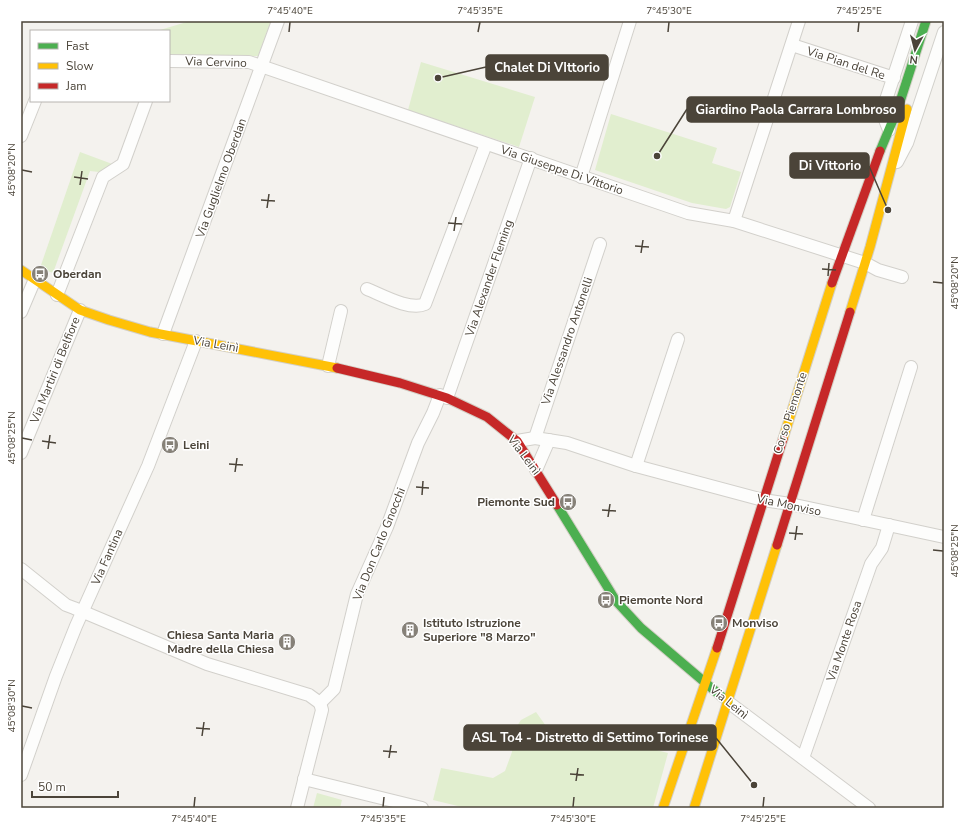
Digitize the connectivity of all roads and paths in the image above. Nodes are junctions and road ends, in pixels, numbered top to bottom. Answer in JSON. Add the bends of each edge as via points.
{"nodes":[{"id":1,"x":278,"y":21,"type":"edge"},
{"id":2,"x":630,"y":21,"type":"edge"},
{"id":3,"x":799,"y":21,"type":"edge"},
{"id":4,"x":912,"y":21,"type":"edge"},
{"id":5,"x":926,"y":21,"type":"edge"},
{"id":6,"x":935,"y":21,"type":"edge"},
{"id":7,"x":944,"y":32,"type":"edge"},
{"id":8,"x":792,"y":45,"type":"junction"},
{"id":9,"x":170,"y":61,"type":"edge"},
{"id":10,"x":261,"y":68,"type":"junction"},
{"id":11,"x":894,"y":78,"type":"junction"},
{"id":12,"x":35,"y":102,"type":"edge"},
{"id":13,"x":146,"y":102,"type":"edge"},
{"id":14,"x":889,"y":130,"type":"junction"},
{"id":15,"x":21,"y":136,"type":"edge"},
{"id":16,"x":486,"y":144,"type":"junction"},
{"id":17,"x":531,"y":158,"type":"junction"},
{"id":18,"x":581,"y":177,"type":"junction"},
{"id":19,"x":888,"y":179,"type":"junction"},
{"id":20,"x":734,"y":221,"type":"junction"},
{"id":21,"x":600,"y":244,"type":"dead end"},
{"id":22,"x":840,"y":255,"type":"junction"},
{"id":23,"x":865,"y":263,"type":"junction"},
{"id":24,"x":21,"y":270,"type":"edge"},
{"id":25,"x":902,"y":277,"type":"dead end"},
{"id":26,"x":35,"y":279,"type":"junction"},
{"id":27,"x":367,"y":289,"type":"dead end"},
{"id":28,"x":57,"y":294,"type":"junction"},
{"id":29,"x":80,"y":310,"type":"junction"},
{"id":30,"x":342,"y":311,"type":"dead end"},
{"id":31,"x":21,"y":312,"type":"edge"},
{"id":32,"x":163,"y":334,"type":"junction"},
{"id":33,"x":678,"y":339,"type":"dead end"},
{"id":34,"x":196,"y":341,"type":"junction"},
{"id":35,"x":328,"y":366,"type":"junction"},
{"id":36,"x":911,"y":367,"type":"dead end"},
{"id":37,"x":443,"y":397,"type":"junction"},
{"id":38,"x":535,"y":438,"type":"junction"},
{"id":39,"x":549,"y":440,"type":"junction"},
{"id":40,"x":516,"y":442,"type":"junction"},
{"id":41,"x":21,"y":453,"type":"edge"},
{"id":42,"x":636,"y":466,"type":"junction"},
{"id":43,"x":536,"y":470,"type":"junction"},
{"id":44,"x":763,"y":500,"type":"junction"},
{"id":45,"x":790,"y":504,"type":"junction"},
{"id":46,"x":863,"y":520,"type":"junction"},
{"id":47,"x":889,"y":525,"type":"junction"},
{"id":48,"x":944,"y":537,"type":"edge"},
{"id":49,"x":21,"y":569,"type":"edge"},
{"id":50,"x":82,"y":612,"type":"junction"},
{"id":51,"x":706,"y":683,"type":"junction"},
{"id":52,"x":728,"y":702,"type":"junction"},
{"id":53,"x":320,"y":703,"type":"junction"},
{"id":54,"x":803,"y":758,"type":"junction"},
{"id":55,"x":21,"y":775,"type":"edge"},
{"id":56,"x":304,"y":779,"type":"junction"},
{"id":57,"x":297,"y":808,"type":"edge"},
{"id":58,"x":422,"y":808,"type":"edge"},
{"id":59,"x":663,"y":808,"type":"edge"},
{"id":60,"x":694,"y":808,"type":"edge"},
{"id":61,"x":869,"y":808,"type":"edge"}],
"edges":[{"from":1,"to":10,"type":"street","name":"Via Guglielmo Oberdan"},
{"from":2,"to":18,"type":"street"},
{"from":3,"to":8,"type":"street","name":"Via Pian del Re"},
{"from":4,"to":11,"type":"street"},
{"from":5,"to":14,"type":"main road","name":"Corso Piemonte"},
{"from":6,"to":19,"type":"main road"},
{"from":7,"to":19,"type":"street","via":[[907,143]]},
{"from":8,"to":11,"type":"street","name":"Via Pian del Re"},
{"from":8,"to":20,"type":"street","name":"Via Pian del Re"},
{"from":9,"to":10,"type":"street","name":"Via Cervino","via":[[238,61],[249,62]]},
{"from":10,"to":16,"type":"street","name":"Via Giuseppe Di Vittorio"},
{"from":10,"to":32,"type":"street","name":"Via Guglielmo Oberdan"},
{"from":11,"to":14,"type":"street","name":"Via Pian del Re","via":[[882,112]]},
{"from":12,"to":15,"type":"street"},
{"from":13,"to":28,"type":"street","via":[[123,164],[103,177]]},
{"from":14,"to":22,"type":"main road","name":"Corso Piemonte"},
{"from":16,"to":17,"type":"street","name":"Via Giuseppe Di Vittorio"},
{"from":16,"to":27,"type":"street","via":[[425,304],[419,307],[410,306]]},
{"from":17,"to":18,"type":"street","name":"Via Giuseppe Di Vittorio"},
{"from":17,"to":37,"type":"street","name":"Via Alexander Fleming"},
{"from":18,"to":20,"type":"street","name":"Via Giuseppe Di Vittorio","via":[[688,213]]},
{"from":19,"to":23,"type":"main road"},
{"from":20,"to":22,"type":"street","name":"Via Giuseppe Di Vittorio"},
{"from":21,"to":38,"type":"street","name":"Via Alessandro Antonelli"},
{"from":22,"to":23,"type":"street","name":"Via Giuseppe Di Vittorio"},
{"from":22,"to":44,"type":"main road","name":"Corso Piemonte"},
{"from":23,"to":25,"type":"street","name":"Via Giuseppe Di Vittorio"},
{"from":23,"to":45,"type":"main road"},
{"from":24,"to":26,"type":"main road","name":"Via Leinì"},
{"from":26,"to":28,"type":"main road","name":"Via Leinì"},
{"from":26,"to":31,"type":"street"},
{"from":28,"to":29,"type":"main road","name":"Via Leinì"},
{"from":29,"to":32,"type":"main road","name":"Via Leinì"},
{"from":29,"to":41,"type":"street","name":"Via Martiri di Belfiore"},
{"from":30,"to":35,"type":"street"},
{"from":32,"to":34,"type":"main road","name":"Via Leinì"},
{"from":33,"to":42,"type":"street"},
{"from":34,"to":35,"type":"main road","name":"Via Leinì"},
{"from":34,"to":50,"type":"street","name":"Via Fantina","via":[[148,466]]},
{"from":35,"to":37,"type":"main road","name":"Via Leinì","via":[[400,383]]},
{"from":36,"to":46,"type":"street"},
{"from":37,"to":40,"type":"main road","name":"Via Leinì","via":[[487,417]]},
{"from":37,"to":53,"type":"street","name":"Via Don Carlo Gnocchi","via":[[418,443],[387,527],[357,594],[334,689]]},
{"from":38,"to":39,"type":"street","name":"Via Monviso"},
{"from":38,"to":40,"type":"street","name":"Via Monviso"},
{"from":39,"to":42,"type":"street","name":"Via Monviso","via":[[567,443]]},
{"from":39,"to":43,"type":"street"},
{"from":40,"to":43,"type":"main road","name":"Via Leinì"},
{"from":42,"to":44,"type":"street","name":"Via Monviso"},
{"from":43,"to":51,"type":"main road","name":"Via Leinì","via":[[616,602],[641,628]]},
{"from":44,"to":45,"type":"street","name":"Via Monviso"},
{"from":44,"to":51,"type":"main road","name":"Corso Piemonte"},
{"from":45,"to":46,"type":"street","name":"Via Monviso"},
{"from":45,"to":52,"type":"main road"},
{"from":46,"to":47,"type":"street","name":"Via Monviso"},
{"from":47,"to":48,"type":"street","name":"Via Monviso"},
{"from":47,"to":54,"type":"street","name":"Via Monte Rosa","via":[[882,548],[871,564]]},
{"from":49,"to":50,"type":"street","via":[[66,605]]},
{"from":50,"to":53,"type":"street","via":[[208,664],[309,695]]},
{"from":50,"to":55,"type":"street","name":"Via Fantina"},
{"from":51,"to":52,"type":"main road","name":"Via Leinì"},
{"from":51,"to":59,"type":"main road","name":"Corso Piemonte"},
{"from":52,"to":54,"type":"street","name":"Via Leinì"},
{"from":52,"to":60,"type":"main road"},
{"from":53,"to":56,"type":"street","via":[[322,710]]},
{"from":54,"to":61,"type":"street","name":"Via Leinì"},
{"from":56,"to":57,"type":"street"},
{"from":56,"to":58,"type":"street"}]}
